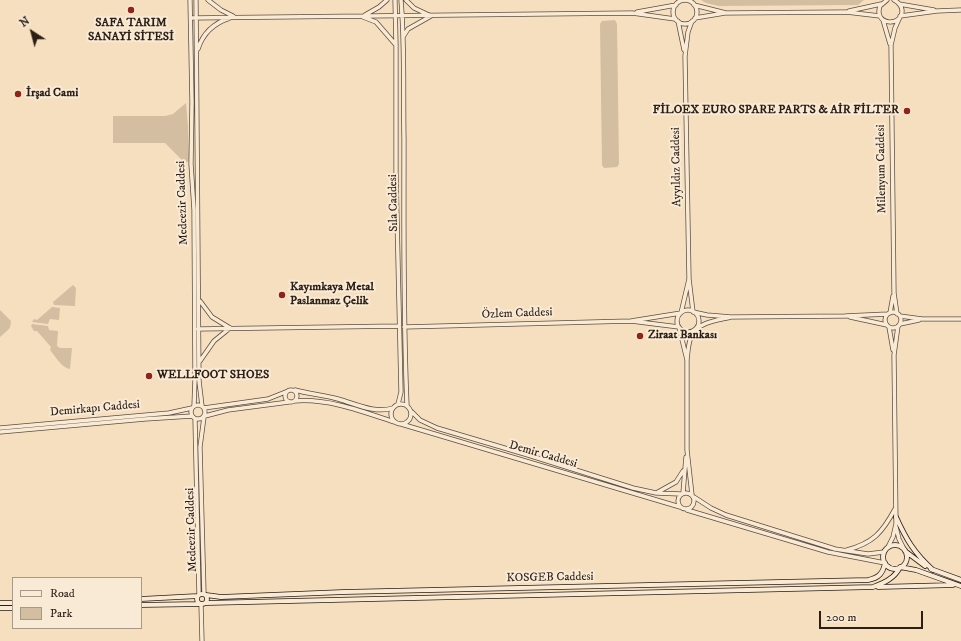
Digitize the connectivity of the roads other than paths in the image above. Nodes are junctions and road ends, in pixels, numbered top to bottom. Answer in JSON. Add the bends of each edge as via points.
{"nodes":[{"id":1,"x":190,"y":0,"type":"edge"},
{"id":2,"x":196,"y":0,"type":"edge"},
{"id":3,"x":208,"y":0,"type":"edge"},
{"id":4,"x":387,"y":0,"type":"edge"},
{"id":5,"x":395,"y":0,"type":"edge"},
{"id":6,"x":401,"y":0,"type":"edge"},
{"id":7,"x":406,"y":0,"type":"edge"},
{"id":8,"x":887,"y":0,"type":"edge"},
{"id":9,"x":896,"y":1,"type":"edge"},
{"id":10,"x":678,"y":2,"type":"edge"},
{"id":11,"x":882,"y":2,"type":"edge"},
{"id":12,"x":692,"y":3,"type":"edge"},
{"id":13,"x":937,"y":10,"type":"junction"},
{"id":14,"x":961,"y":10,"type":"edge"},
{"id":15,"x":846,"y":12,"type":"junction"},
{"id":16,"x":632,"y":13,"type":"junction"},
{"id":17,"x":726,"y":13,"type":"junction"},
{"id":18,"x":361,"y":16,"type":"junction"},
{"id":19,"x":396,"y":16,"type":"junction"},
{"id":20,"x":402,"y":16,"type":"junction"},
{"id":21,"x":431,"y":16,"type":"junction"},
{"id":22,"x":880,"y":16,"type":"junction"},
{"id":23,"x":236,"y":17,"type":"junction"},
{"id":24,"x":900,"y":17,"type":"junction"},
{"id":25,"x":191,"y":18,"type":"junction"},
{"id":26,"x":196,"y":18,"type":"junction"},
{"id":27,"x":676,"y":20,"type":"junction"},
{"id":28,"x":694,"y":20,"type":"junction"},
{"id":29,"x":883,"y":20,"type":"junction"},
{"id":30,"x":403,"y":37,"type":"junction"},
{"id":31,"x":396,"y":45,"type":"junction"},
{"id":32,"x":891,"y":45,"type":"junction"},
{"id":33,"x":197,"y":53,"type":"junction"},
{"id":34,"x":685,"y":56,"type":"junction"},
{"id":35,"x":688,"y":279,"type":"junction"},
{"id":36,"x":894,"y":293,"type":"junction"},
{"id":37,"x":199,"y":300,"type":"junction"},
{"id":38,"x":693,"y":312,"type":"junction"},
{"id":39,"x":681,"y":313,"type":"junction"},
{"id":40,"x":889,"y":313,"type":"junction"},
{"id":41,"x":898,"y":315,"type":"junction"},
{"id":42,"x":845,"y":316,"type":"junction"},
{"id":43,"x":731,"y":317,"type":"junction"},
{"id":44,"x":922,"y":319,"type":"junction"},
{"id":45,"x":961,"y":319,"type":"edge"},
{"id":46,"x":631,"y":321,"type":"junction"},
{"id":47,"x":899,"y":325,"type":"junction"},
{"id":48,"x":888,"y":326,"type":"junction"},
{"id":49,"x":402,"y":327,"type":"junction"},
{"id":50,"x":679,"y":327,"type":"junction"},
{"id":51,"x":230,"y":328,"type":"junction"},
{"id":52,"x":696,"y":328,"type":"junction"},
{"id":53,"x":197,"y":329,"type":"junction"},
{"id":54,"x":894,"y":355,"type":"junction"},
{"id":55,"x":687,"y":360,"type":"junction"},
{"id":56,"x":199,"y":362,"type":"junction"},
{"id":57,"x":295,"y":390,"type":"junction"},
{"id":58,"x":288,"y":391,"type":"junction"},
{"id":59,"x":294,"y":401,"type":"junction"},
{"id":60,"x":289,"y":402,"type":"junction"},
{"id":61,"x":398,"y":404,"type":"junction"},
{"id":62,"x":407,"y":405,"type":"junction"},
{"id":63,"x":193,"y":407,"type":"junction"},
{"id":64,"x":203,"y":407,"type":"junction"},
{"id":65,"x":393,"y":408,"type":"junction"},
{"id":66,"x":412,"y":412,"type":"junction"},
{"id":67,"x":204,"y":417,"type":"junction"},
{"id":68,"x":193,"y":418,"type":"junction"},
{"id":69,"x":399,"y":424,"type":"junction"},
{"id":70,"x":0,"y":428,"type":"edge"},
{"id":71,"x":0,"y":432,"type":"edge"},
{"id":72,"x":687,"y":450,"type":"junction"},
{"id":73,"x":685,"y":466,"type":"junction"},
{"id":74,"x":656,"y":493,"type":"junction"},
{"id":75,"x":682,"y":494,"type":"junction"},
{"id":76,"x":693,"y":496,"type":"junction"},
{"id":77,"x":680,"y":507,"type":"junction"},
{"id":78,"x":896,"y":508,"type":"junction"},
{"id":79,"x":687,"y":510,"type":"junction"},
{"id":80,"x":896,"y":517,"type":"junction"},
{"id":81,"x":896,"y":524,"type":"junction"},
{"id":82,"x":888,"y":547,"type":"junction"},
{"id":83,"x":905,"y":550,"type":"junction"},
{"id":84,"x":845,"y":551,"type":"junction"},
{"id":85,"x":884,"y":552,"type":"junction"},
{"id":86,"x":884,"y":563,"type":"junction"},
{"id":87,"x":900,"y":567,"type":"junction"},
{"id":88,"x":933,"y":570,"type":"junction"},
{"id":89,"x":961,"y":580,"type":"edge"},
{"id":90,"x":959,"y":586,"type":"edge"},
{"id":91,"x":873,"y":587,"type":"junction"},
{"id":92,"x":202,"y":595,"type":"junction"},
{"id":93,"x":142,"y":599,"type":"edge"},
{"id":94,"x":12,"y":603,"type":"edge"},
{"id":95,"x":206,"y":603,"type":"junction"},
{"id":96,"x":0,"y":604,"type":"edge"},
{"id":97,"x":200,"y":604,"type":"junction"},
{"id":98,"x":142,"y":605,"type":"edge"},
{"id":99,"x":0,"y":608,"type":"edge"},
{"id":100,"x":12,"y":608,"type":"edge"},
{"id":101,"x":202,"y":641,"type":"edge"}],
"edges":[{"from":1,"to":25,"type":"street","name":"Medcezir Caddesi"},
{"from":2,"to":26,"type":"street","name":"Medcezir Caddesi"},
{"from":3,"to":23,"type":"street"},
{"from":4,"to":18,"type":"street","via":[[374,11]]},
{"from":5,"to":19,"type":"street"},
{"from":6,"to":20,"type":"street","name":"Sıla Caddesi"},
{"from":7,"to":21,"type":"street","via":[[414,8]]},
{"from":8,"to":11,"type":"street"},
{"from":9,"to":13,"type":"street"},
{"from":9,"to":24,"type":"street","via":[[902,10]]},
{"from":10,"to":12,"type":"street","via":[[686,0]]},
{"from":10,"to":16,"type":"street"},
{"from":10,"to":27,"type":"street","via":[[673,12]]},
{"from":11,"to":15,"type":"street"},
{"from":11,"to":22,"type":"street"},
{"from":12,"to":17,"type":"street"},
{"from":12,"to":28,"type":"street","via":[[697,10]]},
{"from":13,"to":14,"type":"street"},
{"from":13,"to":24,"type":"street"},
{"from":15,"to":17,"type":"street"},
{"from":15,"to":22,"type":"street"},
{"from":16,"to":21,"type":"street"},
{"from":16,"to":27,"type":"street"},
{"from":17,"to":28,"type":"street"},
{"from":18,"to":19,"type":"street"},
{"from":18,"to":23,"type":"street"},
{"from":18,"to":31,"type":"street","via":[[376,22]]},
{"from":19,"to":20,"type":"street"},
{"from":19,"to":31,"type":"street"},
{"from":20,"to":21,"type":"street"},
{"from":20,"to":30,"type":"street","name":"Sıla Caddesi"},
{"from":21,"to":30,"type":"street","via":[[408,29]]},
{"from":22,"to":29,"type":"street"},
{"from":23,"to":26,"type":"street"},
{"from":23,"to":33,"type":"street","via":[[222,21],[208,30]]},
{"from":24,"to":29,"type":"street","via":[[890,22]]},
{"from":24,"to":32,"type":"street"},
{"from":25,"to":26,"type":"street"},
{"from":25,"to":53,"type":"street","name":"Medcezir Caddesi","via":[[191,164]]},
{"from":26,"to":33,"type":"street","name":"Medcezir Caddesi"},
{"from":27,"to":28,"type":"street","via":[[684,24]]},
{"from":27,"to":34,"type":"street","name":"Ayyıldız Caddesi"},
{"from":28,"to":34,"type":"street","name":"Ayyıldız Caddesi","via":[[688,32]]},
{"from":29,"to":32,"type":"street"},
{"from":30,"to":49,"type":"street","name":"Sıla Caddesi","via":[[405,208]]},
{"from":31,"to":49,"type":"street","via":[[396,173]]},
{"from":32,"to":36,"type":"street","name":"Milenyum Caddesi"},
{"from":33,"to":37,"type":"street","name":"Medcezir Caddesi"},
{"from":34,"to":35,"type":"street","name":"Ayyıldız Caddesi"},
{"from":35,"to":38,"type":"street","name":"Ayyıldız Caddesi"},
{"from":35,"to":39,"type":"street","name":"Ayyıldız Caddesi"},
{"from":36,"to":40,"type":"street"},
{"from":36,"to":41,"type":"street"},
{"from":37,"to":51,"type":"street","via":[[212,317]]},
{"from":37,"to":53,"type":"street","name":"Medcezir Caddesi"},
{"from":38,"to":39,"type":"street"},
{"from":38,"to":43,"type":"street"},
{"from":38,"to":52,"type":"street","via":[[698,319]]},
{"from":39,"to":46,"type":"street","name":"Özlem Caddesi"},
{"from":39,"to":50,"type":"street","via":[[677,318]]},
{"from":40,"to":41,"type":"street"},
{"from":40,"to":42,"type":"street"},
{"from":40,"to":48,"type":"street","via":[[885,318]]},
{"from":41,"to":44,"type":"street"},
{"from":41,"to":47,"type":"street"},
{"from":42,"to":43,"type":"street"},
{"from":42,"to":48,"type":"street"},
{"from":43,"to":52,"type":"street"},
{"from":44,"to":45,"type":"street"},
{"from":44,"to":47,"type":"street"},
{"from":46,"to":49,"type":"street","name":"Özlem Caddesi"},
{"from":46,"to":50,"type":"street","name":"Özlem Caddesi"},
{"from":47,"to":48,"type":"street","via":[[894,328]]},
{"from":47,"to":54,"type":"street"},
{"from":48,"to":54,"type":"street"},
{"from":49,"to":51,"type":"street","name":"Özlem Caddesi"},
{"from":49,"to":61,"type":"street","via":[[401,392]]},
{"from":49,"to":62,"type":"street","name":"Sıla Caddesi"},
{"from":50,"to":52,"type":"street","via":[[687,332]]},
{"from":50,"to":55,"type":"street"},
{"from":51,"to":53,"type":"street","name":"Özlem Caddesi"},
{"from":51,"to":56,"type":"street","via":[[214,341]]},
{"from":52,"to":55,"type":"street","via":[[691,336]]},
{"from":53,"to":56,"type":"street","name":"Medcezir Caddesi"},
{"from":53,"to":63,"type":"street","name":"Medcezir Caddesi"},
{"from":54,"to":78,"type":"street"},
{"from":55,"to":72,"type":"street"},
{"from":56,"to":64,"type":"street","name":"Medcezir Caddesi"},
{"from":57,"to":58,"type":"street"},
{"from":57,"to":59,"type":"street","via":[[298,396]]},
{"from":57,"to":65,"type":"street","via":[[378,410]]},
{"from":58,"to":60,"type":"street","via":[[285,397]]},
{"from":58,"to":64,"type":"street","via":[[268,399]]},
{"from":59,"to":60,"type":"street"},
{"from":59,"to":69,"type":"street","name":"Demir Caddesi","via":[[324,402]]},
{"from":60,"to":67,"type":"street","via":[[228,410]]},
{"from":61,"to":62,"type":"street"},
{"from":61,"to":65,"type":"street"},
{"from":62,"to":66,"type":"street"},
{"from":63,"to":64,"type":"street"},
{"from":63,"to":68,"type":"street"},
{"from":63,"to":70,"type":"street","name":"Demirkapı Caddesi","via":[[169,413]]},
{"from":64,"to":67,"type":"street","via":[[206,411]]},
{"from":65,"to":69,"type":"street","via":[[391,416]]},
{"from":66,"to":69,"type":"street","via":[[406,423]]},
{"from":66,"to":74,"type":"street","name":"Demir Caddesi","via":[[420,420],[437,428]]},
{"from":67,"to":68,"type":"street","via":[[200,420]]},
{"from":67,"to":92,"type":"street","name":"Medcezir Caddesi","via":[[200,448]]},
{"from":68,"to":71,"type":"street","name":"Demirkapı Caddesi","via":[[132,420]]},
{"from":68,"to":92,"type":"street","name":"Medcezir Caddesi"},
{"from":69,"to":77,"type":"street","name":"Demir Caddesi"},
{"from":72,"to":73,"type":"street"},
{"from":72,"to":76,"type":"street"},
{"from":73,"to":74,"type":"street","via":[[676,482]]},
{"from":73,"to":75,"type":"street"},
{"from":74,"to":75,"type":"street","name":"Demir Caddesi"},
{"from":75,"to":76,"type":"street","via":[[688,493]]},
{"from":75,"to":77,"type":"street","via":[[678,501]]},
{"from":76,"to":79,"type":"street","via":[[694,505]]},
{"from":76,"to":84,"type":"street","via":[[711,508],[733,517]]},
{"from":77,"to":79,"type":"street"},
{"from":78,"to":80,"type":"street"},
{"from":78,"to":84,"type":"street","via":[[874,539]]},
{"from":79,"to":86,"type":"street","via":[[828,552]]},
{"from":80,"to":81,"type":"street"},
{"from":80,"to":88,"type":"main road","via":[[909,544]]},
{"from":81,"to":82,"type":"street"},
{"from":81,"to":83,"type":"street","via":[[899,539]]},
{"from":82,"to":83,"type":"main road","via":[[896,545]]},
{"from":82,"to":85,"type":"main road"},
{"from":83,"to":87,"type":"main road","via":[[906,560]]},
{"from":83,"to":88,"type":"main road"},
{"from":84,"to":85,"type":"street","via":[[868,554]]},
{"from":85,"to":86,"type":"main road"},
{"from":86,"to":87,"type":"main road","via":[[892,568]]},
{"from":86,"to":92,"type":"main road","name":"KOSGEB Caddesi","via":[[880,576],[868,580],[221,597]]},
{"from":87,"to":90,"type":"main road","name":"KOSGEB Caddesi","via":[[916,570]]},
{"from":87,"to":91,"type":"main road","name":"KOSGEB Caddesi","via":[[890,579]]},
{"from":88,"to":89,"type":"main road"},
{"from":90,"to":91,"type":"main road","name":"KOSGEB Caddesi"},
{"from":91,"to":95,"type":"main road","name":"KOSGEB Caddesi"},
{"from":92,"to":93,"type":"main road","name":"KOSGEB Caddesi"},
{"from":92,"to":95,"type":"main road","via":[[208,598]]},
{"from":92,"to":97,"type":"main road","via":[[197,601]]},
{"from":94,"to":96,"type":"main road"},
{"from":95,"to":97,"type":"main road","name":"KOSGEB Caddesi"},
{"from":97,"to":98,"type":"main road"},
{"from":97,"to":101,"type":"street"},
{"from":99,"to":100,"type":"main road"}]}
